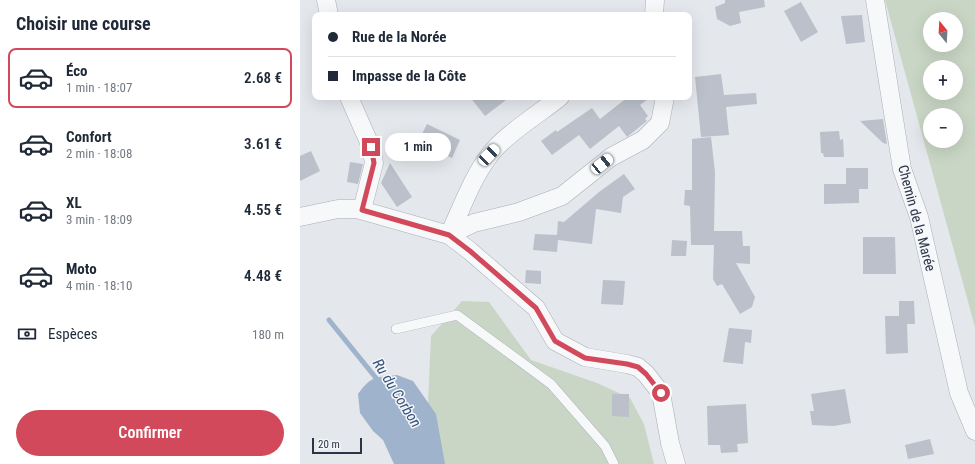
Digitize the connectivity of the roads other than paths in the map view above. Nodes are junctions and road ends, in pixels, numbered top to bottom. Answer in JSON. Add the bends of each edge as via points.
{"nodes":[{"id":1,"x":326,"y":0,"type":"edge"},
{"id":2,"x":655,"y":0,"type":"edge"},
{"id":3,"x":875,"y":0,"type":"edge"},
{"id":4,"x":328,"y":12,"type":"edge"},
{"id":5,"x":654,"y":12,"type":"edge"},
{"id":6,"x":350,"y":100,"type":"edge"},
{"id":7,"x":556,"y":100,"type":"edge"},
{"id":8,"x":664,"y":100,"type":"edge"},
{"id":9,"x":362,"y":210,"type":"junction"},
{"id":10,"x":300,"y":217,"type":"edge"},
{"id":11,"x":449,"y":235,"type":"junction"},
{"id":12,"x":396,"y":329,"type":"dead end"},
{"id":13,"x":975,"y":431,"type":"edge"},
{"id":14,"x":614,"y":464,"type":"edge"},
{"id":15,"x":676,"y":464,"type":"edge"}],
"edges":[{"from":1,"to":4,"type":"street"},
{"from":2,"to":5,"type":"street"},
{"from":3,"to":13,"type":"street","name":"Chemin de la Marée","via":[[902,169],[919,217],[959,393]]},
{"from":6,"to":9,"type":"street","via":[[371,147],[374,163]]},
{"from":7,"to":11,"type":"street","via":[[489,155]]},
{"from":8,"to":11,"type":"street","via":[[660,123],[643,140],[611,157],[562,196],[519,212],[474,223]]},
{"from":9,"to":10,"type":"street","via":[[338,209]]},
{"from":9,"to":11,"type":"street"},
{"from":11,"to":15,"type":"street","via":[[536,308],[555,341],[585,358],[627,364],[638,367],[646,374],[661,393]]},
{"from":12,"to":14,"type":"lane","via":[[457,315],[551,384],[605,446]]}]}
